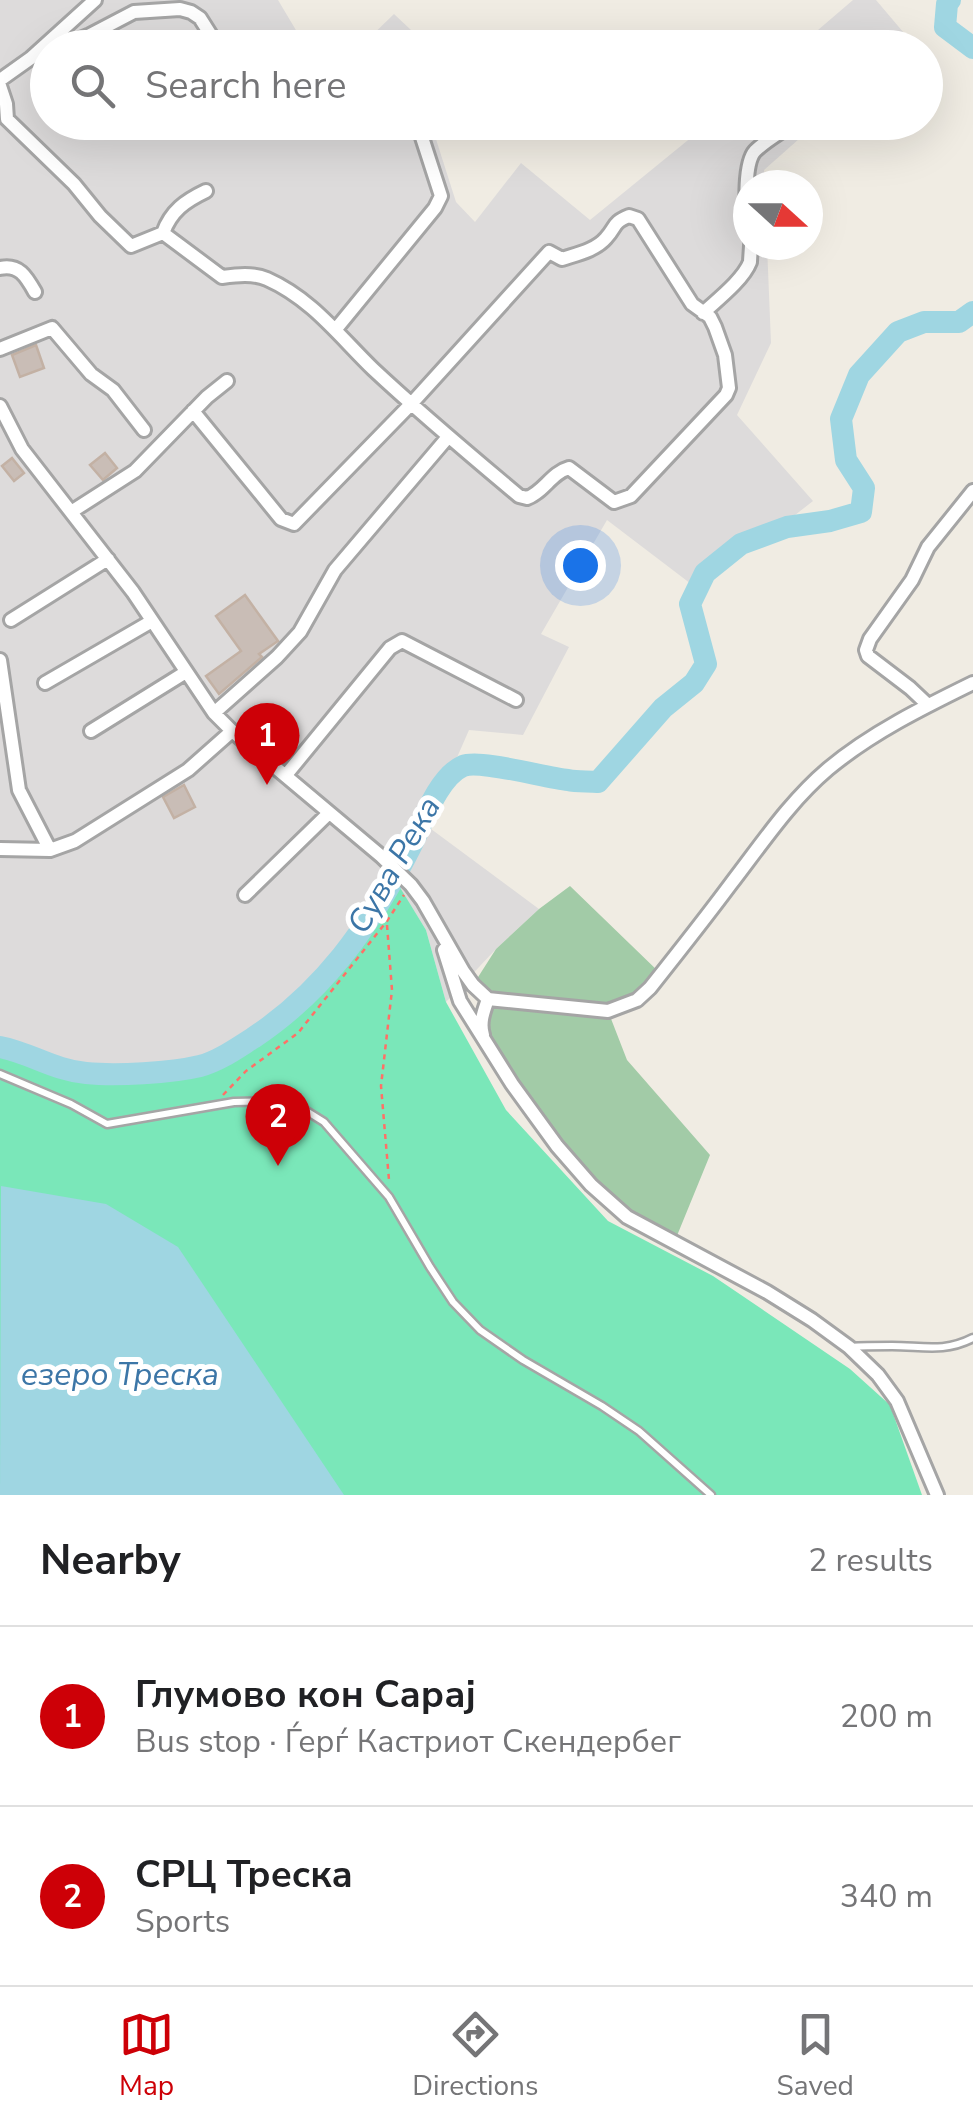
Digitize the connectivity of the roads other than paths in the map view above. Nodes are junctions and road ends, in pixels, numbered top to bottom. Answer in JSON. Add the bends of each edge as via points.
{"nodes":[{"id":1,"x":95,"y":0,"type":"edge"},
{"id":2,"x":137,"y":6,"type":"edge"},
{"id":3,"x":62,"y":30,"type":"edge"},
{"id":4,"x":98,"y":30,"type":"edge"},
{"id":5,"x":208,"y":30,"type":"edge"},
{"id":6,"x":30,"y":59,"type":"edge"},
{"id":7,"x":0,"y":83,"type":"edge"},
{"id":8,"x":3,"y":122,"type":"edge"},
{"id":9,"x":423,"y":140,"type":"edge"},
{"id":10,"x":771,"y":140,"type":"edge"},
{"id":11,"x":749,"y":170,"type":"edge"},
{"id":12,"x":206,"y":191,"type":"dead end"},
{"id":13,"x":163,"y":234,"type":"junction"},
{"id":14,"x":750,"y":260,"type":"edge"},
{"id":15,"x":0,"y":268,"type":"edge"},
{"id":16,"x":35,"y":292,"type":"dead end"},
{"id":17,"x":703,"y":313,"type":"junction"},
{"id":18,"x":336,"y":330,"type":"junction"},
{"id":19,"x":0,"y":349,"type":"edge"},
{"id":20,"x":227,"y":381,"type":"dead end"},
{"id":21,"x":412,"y":403,"type":"junction"},
{"id":22,"x":0,"y":406,"type":"edge"},
{"id":23,"x":193,"y":411,"type":"junction"},
{"id":24,"x":144,"y":430,"type":"dead end"},
{"id":25,"x":448,"y":437,"type":"junction"},
{"id":26,"x":973,"y":491,"type":"edge"},
{"id":27,"x":71,"y":512,"type":"junction"},
{"id":28,"x":108,"y":559,"type":"junction"},
{"id":29,"x":10,"y":620,"type":"dead end"},
{"id":30,"x":152,"y":622,"type":"junction"},
{"id":31,"x":0,"y":660,"type":"edge"},
{"id":32,"x":186,"y":672,"type":"junction"},
{"id":33,"x":45,"y":683,"type":"dead end"},
{"id":34,"x":973,"y":683,"type":"edge"},
{"id":35,"x":516,"y":700,"type":"dead end"},
{"id":36,"x":928,"y":705,"type":"junction"},
{"id":37,"x":214,"y":713,"type":"junction"},
{"id":38,"x":91,"y":730,"type":"dead end"},
{"id":39,"x":232,"y":731,"type":"junction"},
{"id":40,"x":286,"y":775,"type":"junction"},
{"id":41,"x":329,"y":813,"type":"junction"},
{"id":42,"x":0,"y":849,"type":"edge"},
{"id":43,"x":50,"y":850,"type":"junction"},
{"id":44,"x":245,"y":895,"type":"dead end"},
{"id":45,"x":438,"y":928,"type":"junction"},
{"id":46,"x":488,"y":999,"type":"junction"},
{"id":47,"x":486,"y":1041,"type":"junction"},
{"id":48,"x":0,"y":1074,"type":"edge"},
{"id":49,"x":973,"y":1338,"type":"edge"},
{"id":50,"x":849,"y":1347,"type":"junction"},
{"id":51,"x":711,"y":1495,"type":"edge"},
{"id":52,"x":937,"y":1495,"type":"edge"}],
"edges":[{"from":1,"to":3,"type":"street"},
{"from":2,"to":4,"type":"street"},
{"from":2,"to":5,"type":"street","via":[[191,12]]},
{"from":6,"to":7,"type":"street"},
{"from":7,"to":8,"type":"street"},
{"from":8,"to":13,"type":"street","via":[[74,184],[125,242],[132,246]]},
{"from":9,"to":18,"type":"street","via":[[441,196]]},
{"from":10,"to":11,"type":"street","via":[[754,152]]},
{"from":12,"to":13,"type":"street","via":[[169,218]]},
{"from":13,"to":18,"type":"street","via":[[222,277],[264,278],[302,298]]},
{"from":14,"to":17,"type":"street"},
{"from":15,"to":16,"type":"street","via":[[20,270]]},
{"from":17,"to":21,"type":"street","via":[[638,219],[629,216],[616,221],[594,248],[562,259],[549,252]]},
{"from":17,"to":25,"type":"street","via":[[715,327],[729,388],[631,496],[614,502],[569,468],[532,497],[520,496]]},
{"from":18,"to":21,"type":"street"},
{"from":19,"to":24,"type":"street","via":[[52,328]]},
{"from":20,"to":23,"type":"street"},
{"from":21,"to":23,"type":"street","via":[[294,524],[281,519]]},
{"from":21,"to":25,"type":"street"},
{"from":22,"to":27,"type":"street","via":[[22,449]]},
{"from":23,"to":27,"type":"street","via":[[135,470]]},
{"from":25,"to":37,"type":"street","via":[[335,570],[300,632]]},
{"from":26,"to":36,"type":"street","via":[[928,547],[866,650]]},
{"from":27,"to":28,"type":"street"},
{"from":28,"to":29,"type":"street"},
{"from":28,"to":30,"type":"street"},
{"from":30,"to":32,"type":"street"},
{"from":30,"to":33,"type":"street"},
{"from":31,"to":43,"type":"street","via":[[20,790]]},
{"from":32,"to":37,"type":"street"},
{"from":32,"to":38,"type":"street"},
{"from":34,"to":36,"type":"street"},
{"from":35,"to":40,"type":"street","via":[[402,641]]},
{"from":36,"to":46,"type":"street","via":[[874,736],[798,797],[637,1000],[608,1011]]},
{"from":37,"to":39,"type":"street"},
{"from":39,"to":40,"type":"street"},
{"from":39,"to":43,"type":"street","via":[[188,770]]},
{"from":40,"to":41,"type":"street"},
{"from":41,"to":44,"type":"street"},
{"from":41,"to":45,"type":"street","via":[[410,885]]},
{"from":42,"to":43,"type":"street"},
{"from":45,"to":46,"type":"street"},
{"from":45,"to":47,"type":"street","via":[[460,1001]]},
{"from":46,"to":47,"type":"street","via":[[481,1028]]},
{"from":47,"to":50,"type":"street","via":[[557,1146],[627,1217],[767,1292]]},
{"from":48,"to":51,"type":"lane","via":[[107,1124],[212,1106],[270,1101],[300,1107],[324,1122],[389,1197],[445,1290],[480,1330],[639,1431]]},
{"from":49,"to":50,"type":"lane","via":[[942,1349]]},
{"from":50,"to":52,"type":"street","via":[[897,1400]]}]}
